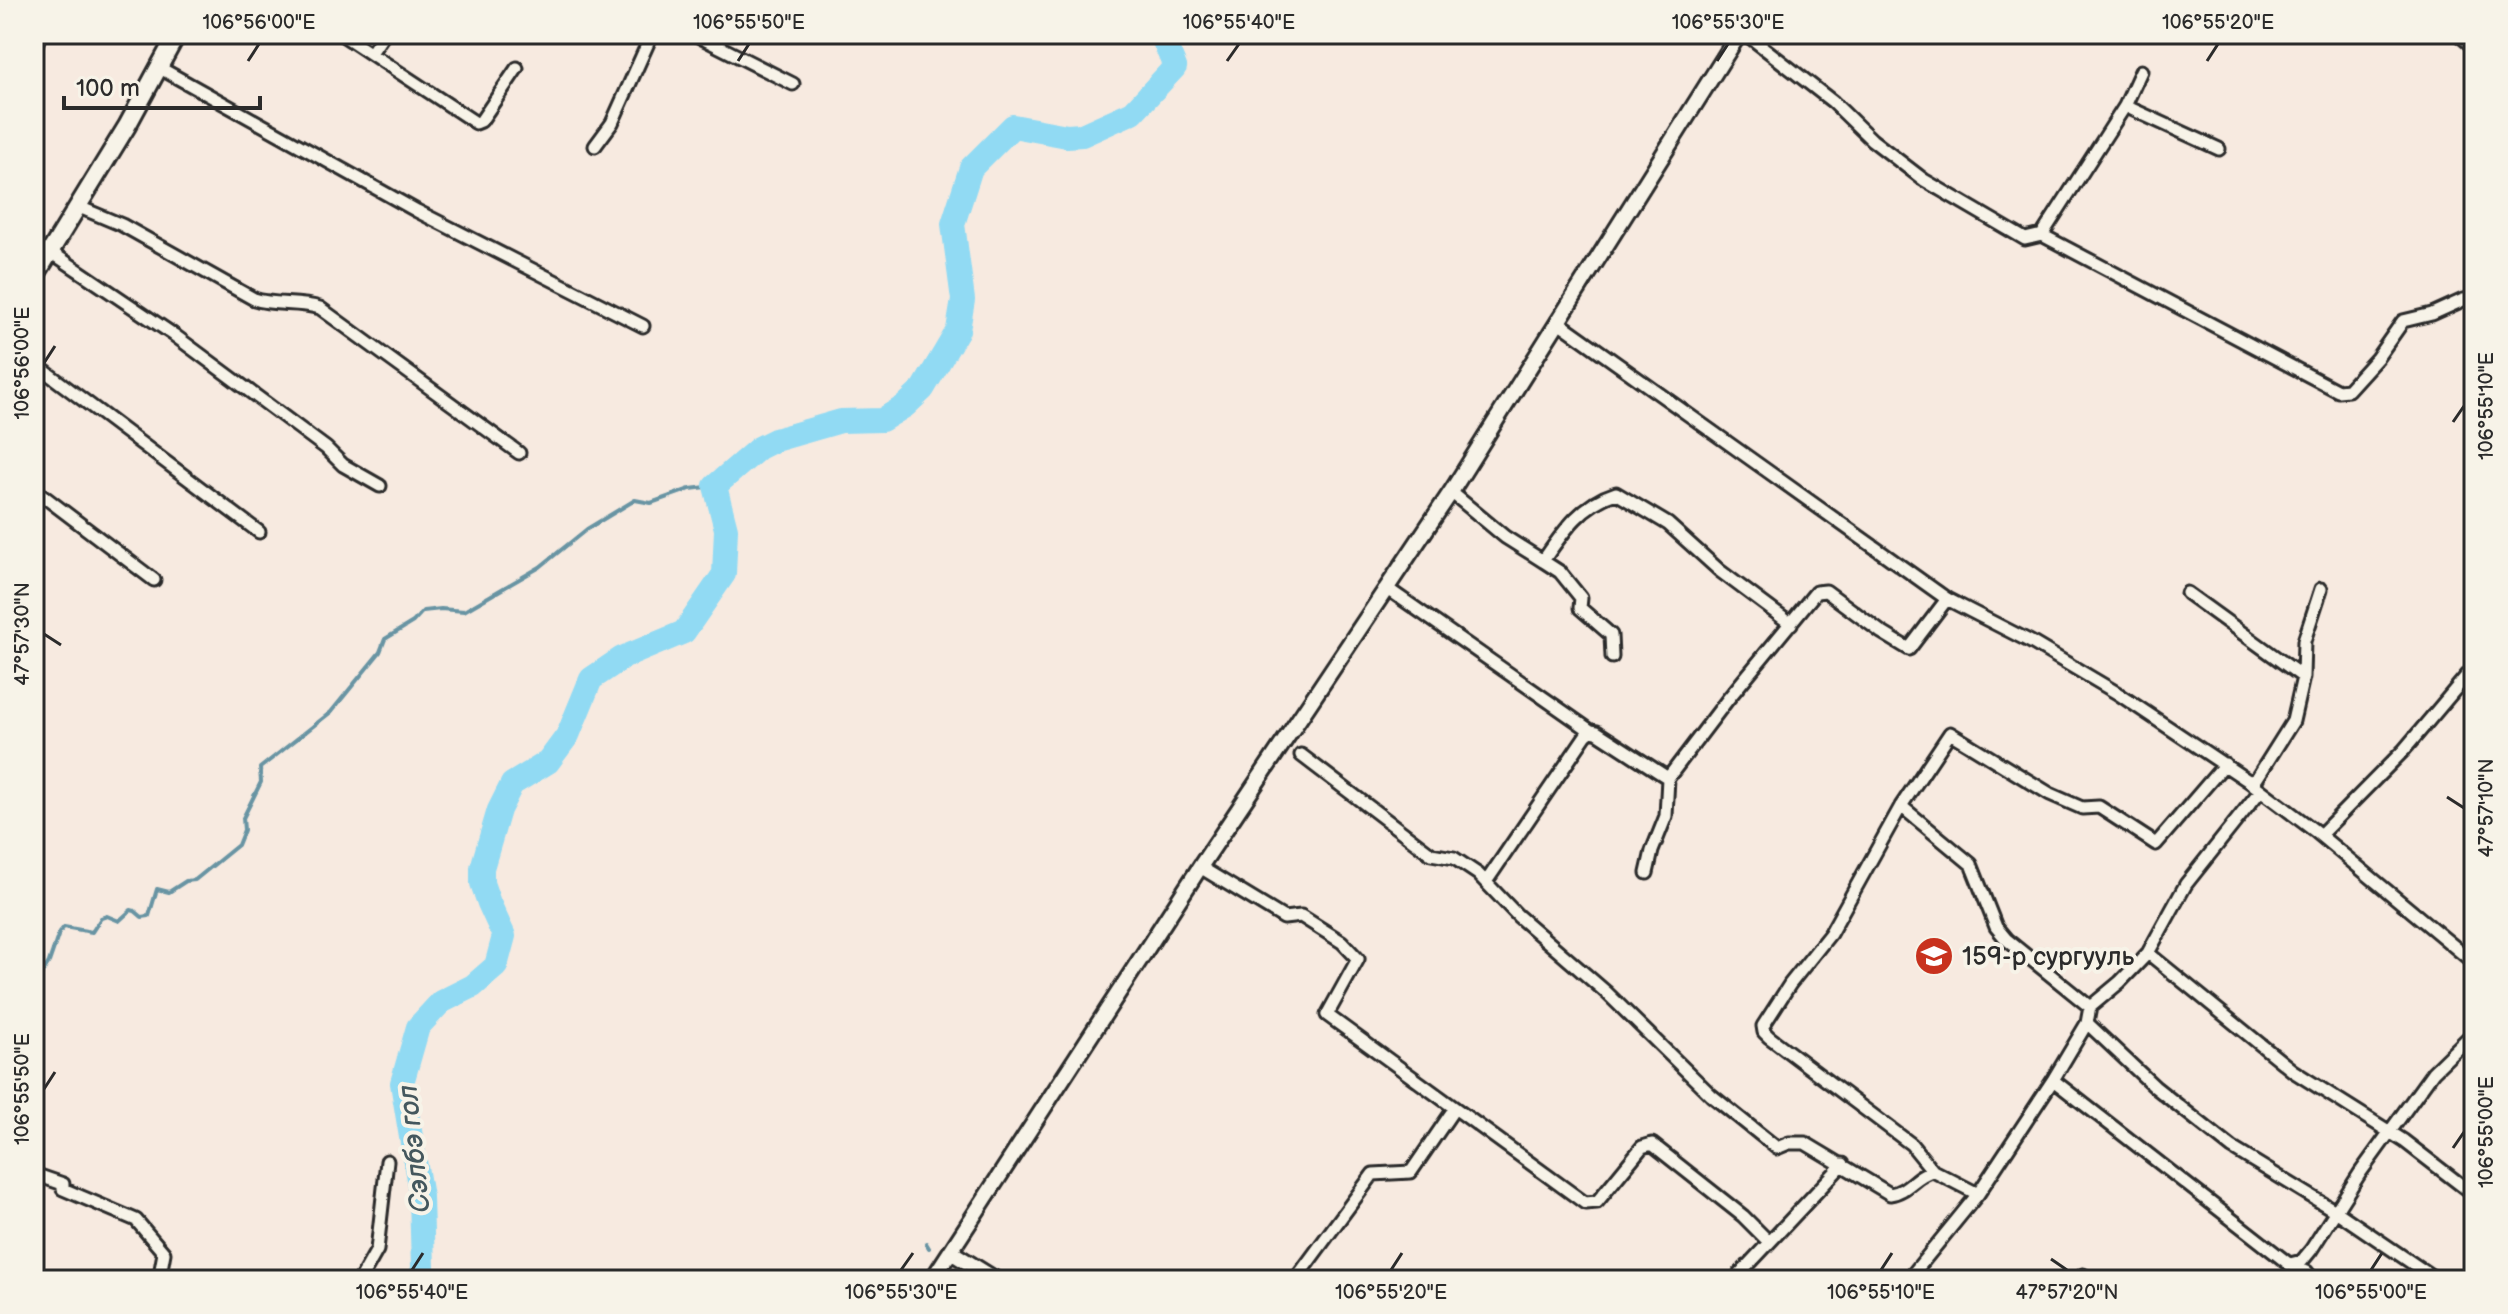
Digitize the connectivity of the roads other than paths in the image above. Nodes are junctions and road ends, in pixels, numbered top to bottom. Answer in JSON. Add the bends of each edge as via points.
{"nodes":[{"id":1,"x":40,"y":34,"type":"edge"},
{"id":2,"x":177,"y":34,"type":"edge"},
{"id":3,"x":341,"y":34,"type":"edge"},
{"id":4,"x":384,"y":34,"type":"edge"},
{"id":5,"x":652,"y":34,"type":"edge"},
{"id":6,"x":694,"y":34,"type":"edge"},
{"id":7,"x":1739,"y":34,"type":"edge"},
{"id":8,"x":1746,"y":34,"type":"edge"},
{"id":9,"x":2462,"y":34,"type":"edge"},
{"id":10,"x":2474,"y":44,"type":"edge"},
{"id":11,"x":34,"y":50,"type":"edge"},
{"id":12,"x":371,"y":53,"type":"junction"},
{"id":13,"x":160,"y":68,"type":"junction"},
{"id":14,"x":517,"y":68,"type":"dead end"},
{"id":15,"x":2141,"y":71,"type":"dead end"},
{"id":16,"x":793,"y":84,"type":"dead end"},
{"id":17,"x":2125,"y":106,"type":"junction"},
{"id":18,"x":595,"y":146,"type":"dead end"},
{"id":19,"x":2219,"y":149,"type":"dead end"},
{"id":20,"x":79,"y":207,"type":"junction"},
{"id":21,"x":2042,"y":235,"type":"junction"},
{"id":22,"x":51,"y":252,"type":"junction"},
{"id":23,"x":34,"y":278,"type":"edge"},
{"id":24,"x":2474,"y":299,"type":"edge"},
{"id":25,"x":1557,"y":321,"type":"junction"},
{"id":26,"x":643,"y":326,"type":"dead end"},
{"id":27,"x":34,"y":363,"type":"edge"},
{"id":28,"x":519,"y":453,"type":"dead end"},
{"id":29,"x":380,"y":486,"type":"dead end"},
{"id":30,"x":34,"y":489,"type":"edge"},
{"id":31,"x":1451,"y":492,"type":"junction"},
{"id":32,"x":259,"y":532,"type":"dead end"},
{"id":33,"x":1543,"y":561,"type":"junction"},
{"id":34,"x":154,"y":580,"type":"dead end"},
{"id":35,"x":1388,"y":589,"type":"junction"},
{"id":36,"x":2321,"y":589,"type":"dead end"},
{"id":37,"x":2187,"y":593,"type":"dead end"},
{"id":38,"x":1947,"y":599,"type":"junction"},
{"id":39,"x":1791,"y":624,"type":"junction"},
{"id":40,"x":1612,"y":657,"type":"dead end"},
{"id":41,"x":2474,"y":667,"type":"edge"},
{"id":42,"x":2303,"y":677,"type":"junction"},
{"id":43,"x":1591,"y":731,"type":"junction"},
{"id":44,"x":1301,"y":755,"type":"dead end"},
{"id":45,"x":2225,"y":764,"type":"junction"},
{"id":46,"x":1668,"y":778,"type":"junction"},
{"id":47,"x":2250,"y":782,"type":"junction"},
{"id":48,"x":2260,"y":791,"type":"junction"},
{"id":49,"x":1901,"y":806,"type":"junction"},
{"id":50,"x":2320,"y":835,"type":"junction"},
{"id":51,"x":1200,"y":867,"type":"junction"},
{"id":52,"x":1647,"y":873,"type":"dead end"},
{"id":53,"x":1486,"y":882,"type":"junction"},
{"id":54,"x":2148,"y":953,"type":"junction"},
{"id":55,"x":2474,"y":963,"type":"edge"},
{"id":56,"x":2090,"y":1007,"type":"junction"},
{"id":57,"x":2087,"y":1023,"type":"junction"},
{"id":58,"x":2474,"y":1032,"type":"edge"},
{"id":59,"x":2053,"y":1080,"type":"junction"},
{"id":60,"x":1454,"y":1109,"type":"junction"},
{"id":61,"x":2389,"y":1132,"type":"junction"},
{"id":62,"x":387,"y":1161,"type":"dead end"},
{"id":63,"x":1843,"y":1164,"type":"junction"},
{"id":64,"x":1933,"y":1171,"type":"junction"},
{"id":65,"x":34,"y":1174,"type":"edge"},
{"id":66,"x":1978,"y":1194,"type":"junction"},
{"id":67,"x":2474,"y":1195,"type":"edge"},
{"id":68,"x":2336,"y":1212,"type":"junction"},
{"id":69,"x":1769,"y":1242,"type":"junction"},
{"id":70,"x":951,"y":1252,"type":"junction"},
{"id":71,"x":2289,"y":1264,"type":"junction"},
{"id":72,"x":159,"y":1280,"type":"edge"},
{"id":73,"x":360,"y":1280,"type":"edge"},
{"id":74,"x":932,"y":1280,"type":"edge"},
{"id":75,"x":996,"y":1280,"type":"edge"},
{"id":76,"x":1295,"y":1280,"type":"edge"},
{"id":77,"x":1734,"y":1280,"type":"edge"},
{"id":78,"x":1908,"y":1280,"type":"edge"},
{"id":79,"x":2313,"y":1280,"type":"edge"},
{"id":80,"x":2437,"y":1280,"type":"edge"}],
"edges":[{"from":1,"to":11,"type":"street"},
{"from":2,"to":13,"type":"main road"},
{"from":3,"to":12,"type":"street"},
{"from":4,"to":12,"type":"street"},
{"from":5,"to":18,"type":"street","via":[[612,123]]},
{"from":6,"to":16,"type":"street"},
{"from":7,"to":25,"type":"street"},
{"from":8,"to":21,"type":"street","via":[[1924,180],[2025,239]]},
{"from":9,"to":10,"type":"main road"},
{"from":12,"to":14,"type":"street","via":[[476,123]]},
{"from":13,"to":20,"type":"main road"},
{"from":13,"to":26,"type":"street","via":[[417,211]]},
{"from":15,"to":17,"type":"street"},
{"from":17,"to":19,"type":"street"},
{"from":17,"to":21,"type":"street"},
{"from":20,"to":22,"type":"main road"},
{"from":20,"to":28,"type":"street","via":[[122,225],[254,299],[320,308]]},
{"from":21,"to":24,"type":"street","via":[[2338,391],[2360,379],[2403,321]]},
{"from":22,"to":23,"type":"main road"},
{"from":22,"to":29,"type":"street","via":[[174,335],[343,465]]},
{"from":25,"to":31,"type":"street"},
{"from":25,"to":38,"type":"street"},
{"from":27,"to":32,"type":"street"},
{"from":30,"to":34,"type":"street"},
{"from":31,"to":33,"type":"street"},
{"from":31,"to":35,"type":"street"},
{"from":33,"to":39,"type":"street","via":[[1593,500],[1616,493],[1668,524]]},
{"from":33,"to":40,"type":"street","via":[[1560,572],[1581,598],[1580,608],[1611,635]]},
{"from":35,"to":43,"type":"street"},
{"from":35,"to":51,"type":"street"},
{"from":36,"to":42,"type":"street","via":[[2304,641]]},
{"from":37,"to":42,"type":"street"},
{"from":38,"to":39,"type":"street","via":[[1909,649],[1824,590],[1816,592]]},
{"from":38,"to":45,"type":"street","via":[[2117,693]]},
{"from":39,"to":46,"type":"street"},
{"from":41,"to":50,"type":"street","via":[[2388,767]]},
{"from":42,"to":47,"type":"street","via":[[2293,721]]},
{"from":43,"to":46,"type":"street"},
{"from":43,"to":53,"type":"street"},
{"from":44,"to":53,"type":"street","via":[[1431,854],[1454,858]]},
{"from":45,"to":47,"type":"street"},
{"from":45,"to":49,"type":"street","via":[[2156,844],[2099,807],[2082,808],[2050,794],[1950,733]]},
{"from":46,"to":52,"type":"street","via":[[1666,816]]},
{"from":47,"to":48,"type":"street"},
{"from":48,"to":50,"type":"street"},
{"from":48,"to":54,"type":"street","via":[[2186,884]]},
{"from":49,"to":56,"type":"street","via":[[1971,864],[2006,939]]},
{"from":49,"to":64,"type":"street","via":[[1830,934],[1763,1026],[1769,1037],[1911,1144]]},
{"from":50,"to":55,"type":"street"},
{"from":51,"to":60,"type":"street","via":[[1284,918],[1301,916],[1342,942],[1358,959],[1327,1015]]},
{"from":51,"to":70,"type":"street"},
{"from":53,"to":63,"type":"street","via":[[1711,1095],[1777,1148],[1805,1143]]},
{"from":54,"to":56,"type":"street"},
{"from":54,"to":61,"type":"street","via":[[2293,1071]]},
{"from":56,"to":57,"type":"street"},
{"from":57,"to":59,"type":"street"},
{"from":57,"to":68,"type":"street","via":[[2155,1087],[2232,1148]]},
{"from":58,"to":61,"type":"street","via":[[2433,1072]]},
{"from":59,"to":66,"type":"street"},
{"from":59,"to":71,"type":"street"},
{"from":60,"to":69,"type":"street","via":[[1585,1203],[1597,1202],[1642,1147],[1652,1144]]},
{"from":60,"to":76,"type":"street","via":[[1411,1172],[1373,1174]]},
{"from":61,"to":67,"type":"street"},
{"from":61,"to":68,"type":"street"},
{"from":62,"to":73,"type":"street","via":[[377,1250]]},
{"from":63,"to":64,"type":"street","via":[[1890,1194]]},
{"from":63,"to":69,"type":"street"},
{"from":64,"to":66,"type":"street"},
{"from":65,"to":72,"type":"street","via":[[136,1220],[164,1253]]},
{"from":66,"to":78,"type":"street"},
{"from":68,"to":71,"type":"street","via":[[2302,1261]]},
{"from":68,"to":80,"type":"street"},
{"from":69,"to":77,"type":"street"},
{"from":70,"to":74,"type":"street"},
{"from":70,"to":75,"type":"street"},
{"from":71,"to":79,"type":"street"}]}
